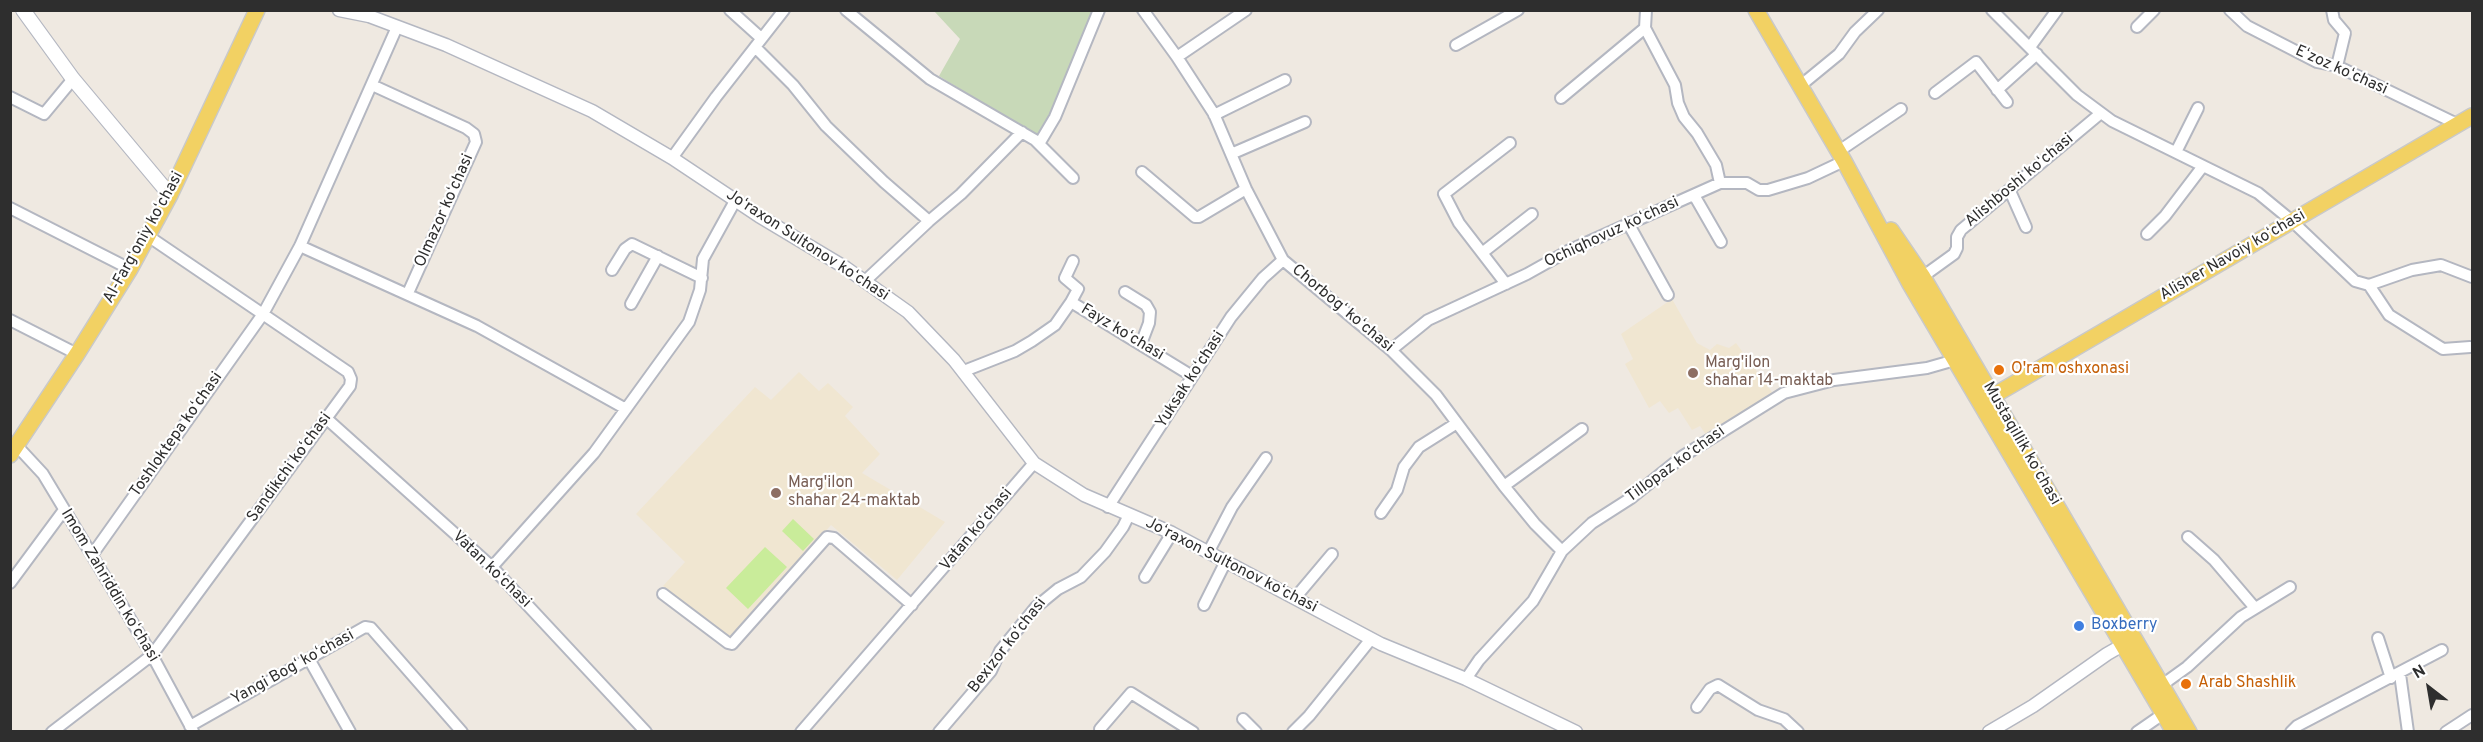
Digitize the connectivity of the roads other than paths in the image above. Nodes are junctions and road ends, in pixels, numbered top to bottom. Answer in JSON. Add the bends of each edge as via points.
{"nodes":[{"id":1,"x":23,"y":10,"type":"edge"},
{"id":2,"x":257,"y":10,"type":"edge"},
{"id":3,"x":339,"y":10,"type":"edge"},
{"id":4,"x":730,"y":10,"type":"edge"},
{"id":5,"x":784,"y":10,"type":"edge"},
{"id":6,"x":846,"y":10,"type":"edge"},
{"id":7,"x":1099,"y":10,"type":"edge"},
{"id":8,"x":1143,"y":10,"type":"edge"},
{"id":9,"x":1246,"y":10,"type":"edge"},
{"id":10,"x":1518,"y":10,"type":"edge"},
{"id":11,"x":1646,"y":10,"type":"edge"},
{"id":12,"x":1756,"y":10,"type":"edge"},
{"id":13,"x":1878,"y":10,"type":"edge"},
{"id":14,"x":1992,"y":10,"type":"edge"},
{"id":15,"x":2057,"y":10,"type":"edge"},
{"id":16,"x":2154,"y":10,"type":"edge"},
{"id":17,"x":2230,"y":10,"type":"edge"},
{"id":18,"x":2332,"y":10,"type":"edge"},
{"id":19,"x":398,"y":27,"type":"junction"},
{"id":20,"x":2137,"y":27,"type":"dead end"},
{"id":21,"x":1645,"y":28,"type":"junction"},
{"id":22,"x":758,"y":42,"type":"junction"},
{"id":23,"x":1456,"y":45,"type":"dead end"},
{"id":24,"x":2033,"y":50,"type":"junction"},
{"id":25,"x":1177,"y":57,"type":"junction"},
{"id":26,"x":2337,"y":66,"type":"junction"},
{"id":27,"x":73,"y":78,"type":"junction"},
{"id":28,"x":1285,"y":80,"type":"dead end"},
{"id":29,"x":372,"y":85,"type":"junction"},
{"id":30,"x":1800,"y":86,"type":"junction"},
{"id":31,"x":1997,"y":90,"type":"junction"},
{"id":32,"x":1935,"y":93,"type":"dead end"},
{"id":33,"x":10,"y":97,"type":"edge"},
{"id":34,"x":1561,"y":99,"type":"dead end"},
{"id":35,"x":2007,"y":102,"type":"dead end"},
{"id":36,"x":2198,"y":108,"type":"dead end"},
{"id":37,"x":1901,"y":109,"type":"dead end"},
{"id":38,"x":2101,"y":113,"type":"junction"},
{"id":39,"x":1214,"y":115,"type":"junction"},
{"id":40,"x":2472,"y":116,"type":"edge"},
{"id":41,"x":1305,"y":122,"type":"dead end"},
{"id":42,"x":2457,"y":124,"type":"junction"},
{"id":43,"x":1022,"y":132,"type":"junction"},
{"id":44,"x":1510,"y":143,"type":"dead end"},
{"id":45,"x":1039,"y":144,"type":"junction"},
{"id":46,"x":2176,"y":152,"type":"junction"},
{"id":47,"x":1231,"y":154,"type":"junction"},
{"id":48,"x":1841,"y":156,"type":"junction"},
{"id":49,"x":672,"y":158,"type":"junction"},
{"id":50,"x":2203,"y":166,"type":"junction"},
{"id":51,"x":1142,"y":172,"type":"dead end"},
{"id":52,"x":1073,"y":178,"type":"dead end"},
{"id":53,"x":1720,"y":183,"type":"junction"},
{"id":54,"x":1246,"y":189,"type":"junction"},
{"id":55,"x":2010,"y":191,"type":"junction"},
{"id":56,"x":170,"y":195,"type":"junction"},
{"id":57,"x":1694,"y":195,"type":"junction"},
{"id":58,"x":735,"y":201,"type":"junction"},
{"id":59,"x":10,"y":208,"type":"edge"},
{"id":60,"x":1532,"y":214,"type":"dead end"},
{"id":61,"x":929,"y":221,"type":"junction"},
{"id":62,"x":2292,"y":221,"type":"junction"},
{"id":63,"x":1628,"y":223,"type":"junction"},
{"id":64,"x":2026,"y":227,"type":"dead end"},
{"id":65,"x":2147,"y":234,"type":"dead end"},
{"id":66,"x":148,"y":236,"type":"junction"},
{"id":67,"x":1721,"y":242,"type":"dead end"},
{"id":68,"x":300,"y":246,"type":"junction"},
{"id":69,"x":1482,"y":253,"type":"junction"},
{"id":70,"x":658,"y":256,"type":"junction"},
{"id":71,"x":1283,"y":260,"type":"junction"},
{"id":72,"x":1073,"y":261,"type":"dead end"},
{"id":73,"x":129,"y":269,"type":"junction"},
{"id":74,"x":612,"y":270,"type":"dead end"},
{"id":75,"x":2472,"y":277,"type":"edge"},
{"id":76,"x":702,"y":278,"type":"junction"},
{"id":77,"x":865,"y":281,"type":"junction"},
{"id":78,"x":1917,"y":281,"type":"junction"},
{"id":79,"x":1506,"y":284,"type":"junction"},
{"id":80,"x":2369,"y":285,"type":"junction"},
{"id":81,"x":1125,"y":292,"type":"dead end"},
{"id":82,"x":408,"y":293,"type":"junction"},
{"id":83,"x":1668,"y":295,"type":"dead end"},
{"id":84,"x":1071,"y":302,"type":"junction"},
{"id":85,"x":631,"y":304,"type":"dead end"},
{"id":86,"x":263,"y":314,"type":"junction"},
{"id":87,"x":10,"y":320,"type":"edge"},
{"id":88,"x":1142,"y":344,"type":"junction"},
{"id":89,"x":2470,"y":347,"type":"dead end"},
{"id":90,"x":1392,"y":350,"type":"junction"},
{"id":91,"x":77,"y":354,"type":"junction"},
{"id":92,"x":1955,"y":360,"type":"junction"},
{"id":93,"x":964,"y":371,"type":"junction"},
{"id":94,"x":1192,"y":376,"type":"junction"},
{"id":95,"x":1987,"y":400,"type":"junction"},
{"id":96,"x":626,"y":408,"type":"junction"},
{"id":97,"x":327,"y":419,"type":"junction"},
{"id":98,"x":1457,"y":423,"type":"junction"},
{"id":99,"x":1582,"y":429,"type":"dead end"},
{"id":100,"x":15,"y":442,"type":"edge"},
{"id":101,"x":1266,"y":458,"type":"dead end"},
{"id":102,"x":1034,"y":463,"type":"junction"},
{"id":103,"x":1504,"y":486,"type":"junction"},
{"id":104,"x":1108,"y":507,"type":"junction"},
{"id":105,"x":64,"y":510,"type":"junction"},
{"id":106,"x":1381,"y":513,"type":"dead end"},
{"id":107,"x":1129,"y":515,"type":"junction"},
{"id":108,"x":1172,"y":533,"type":"junction"},
{"id":109,"x":2188,"y":537,"type":"dead end"},
{"id":110,"x":1562,"y":551,"type":"junction"},
{"id":111,"x":1209,"y":552,"type":"junction"},
{"id":112,"x":1332,"y":554,"type":"dead end"},
{"id":113,"x":92,"y":555,"type":"junction"},
{"id":114,"x":1226,"y":561,"type":"junction"},
{"id":115,"x":492,"y":567,"type":"junction"},
{"id":116,"x":1145,"y":577,"type":"dead end"},
{"id":117,"x":10,"y":583,"type":"edge"},
{"id":118,"x":2290,"y":586,"type":"dead end"},
{"id":119,"x":663,"y":594,"type":"dead end"},
{"id":120,"x":1295,"y":598,"type":"junction"},
{"id":121,"x":1204,"y":604,"type":"dead end"},
{"id":122,"x":912,"y":605,"type":"junction"},
{"id":123,"x":2255,"y":608,"type":"junction"},
{"id":124,"x":2379,"y":638,"type":"dead end"},
{"id":125,"x":1371,"y":639,"type":"junction"},
{"id":126,"x":2121,"y":646,"type":"junction"},
{"id":127,"x":2442,"y":650,"type":"dead end"},
{"id":128,"x":152,"y":655,"type":"junction"},
{"id":129,"x":309,"y":658,"type":"junction"},
{"id":130,"x":2396,"y":676,"type":"junction"},
{"id":131,"x":1466,"y":679,"type":"junction"},
{"id":132,"x":2162,"y":685,"type":"junction"},
{"id":133,"x":1697,"y":707,"type":"dead end"},
{"id":134,"x":2163,"y":714,"type":"junction"},
{"id":135,"x":2472,"y":715,"type":"edge"},
{"id":136,"x":1243,"y":719,"type":"dead end"},
{"id":137,"x":2464,"y":728,"type":"edge"},
{"id":138,"x":192,"y":729,"type":"edge"},
{"id":139,"x":1100,"y":729,"type":"dead end"},
{"id":140,"x":52,"y":732,"type":"edge"},
{"id":141,"x":350,"y":732,"type":"edge"},
{"id":142,"x":462,"y":732,"type":"edge"},
{"id":143,"x":646,"y":732,"type":"edge"},
{"id":144,"x":801,"y":732,"type":"edge"},
{"id":145,"x":939,"y":732,"type":"edge"},
{"id":146,"x":1193,"y":732,"type":"edge"},
{"id":147,"x":1256,"y":732,"type":"edge"},
{"id":148,"x":1293,"y":732,"type":"edge"},
{"id":149,"x":1576,"y":732,"type":"edge"},
{"id":150,"x":1798,"y":732,"type":"edge"},
{"id":151,"x":1989,"y":732,"type":"edge"},
{"id":152,"x":2137,"y":732,"type":"edge"},
{"id":153,"x":2174,"y":732,"type":"edge"},
{"id":154,"x":2189,"y":732,"type":"edge"},
{"id":155,"x":2291,"y":732,"type":"edge"},
{"id":156,"x":2408,"y":732,"type":"edge"},
{"id":157,"x":2446,"y":732,"type":"edge"}],
"edges":[{"from":1,"to":27,"type":"main road"},
{"from":2,"to":56,"type":"main road","name":"Al-Fargʻoniy koʻchasi"},
{"from":3,"to":19,"type":"street","name":"Joʻraxon Sultonov koʻchasi"},
{"from":4,"to":22,"type":"street"},
{"from":5,"to":22,"type":"street"},
{"from":6,"to":43,"type":"street","via":[[930,78]]},
{"from":7,"to":45,"type":"street","via":[[1055,117]]},
{"from":8,"to":25,"type":"street","name":"Chorbogʻ koʻchasi"},
{"from":9,"to":25,"type":"street"},
{"from":10,"to":23,"type":"street"},
{"from":11,"to":21,"type":"street"},
{"from":12,"to":30,"type":"main road","name":"Mustaqillik koʻchasi"},
{"from":13,"to":30,"type":"street","via":[[1839,54]]},
{"from":14,"to":24,"type":"street"},
{"from":15,"to":24,"type":"street"},
{"from":16,"to":20,"type":"street"},
{"from":17,"to":26,"type":"street","name":"Eʻzoz koʻchasi","via":[[2247,26],[2317,62]]},
{"from":18,"to":26,"type":"street","via":[[2334,20],[2345,33]]},
{"from":19,"to":29,"type":"street"},
{"from":19,"to":49,"type":"street","name":"Joʻraxon Sultonov koʻchasi","via":[[592,111]]},
{"from":21,"to":34,"type":"street"},
{"from":21,"to":53,"type":"street","via":[[1675,85],[1684,117],[1716,165]]},
{"from":22,"to":49,"type":"street"},
{"from":22,"to":61,"type":"street","via":[[826,126]]},
{"from":24,"to":31,"type":"street"},
{"from":24,"to":38,"type":"street","via":[[2077,95]]},
{"from":25,"to":39,"type":"street","name":"Chorbogʻ koʻchasi"},
{"from":26,"to":42,"type":"street","name":"Eʻzoz koʻchasi"},
{"from":27,"to":33,"type":"street","via":[[44,114]]},
{"from":27,"to":56,"type":"main road"},
{"from":28,"to":39,"type":"street"},
{"from":29,"to":68,"type":"street"},
{"from":29,"to":82,"type":"street","name":"Olmazor koʻchasi","via":[[466,128],[474,134],[476,142]]},
{"from":30,"to":48,"type":"main road","name":"Mustaqillik koʻchasi"},
{"from":31,"to":32,"type":"street","via":[[1976,62]]},
{"from":31,"to":35,"type":"street"},
{"from":36,"to":46,"type":"street"},
{"from":37,"to":48,"type":"street","name":"Ochiqhovuz koʻchasi"},
{"from":38,"to":46,"type":"street"},
{"from":38,"to":55,"type":"street","name":"Alishboshi koʻchasi"},
{"from":39,"to":47,"type":"street","name":"Chorbogʻ koʻchasi"},
{"from":40,"to":42,"type":"main road","name":"Alisher Navoiy koʻchasi"},
{"from":41,"to":47,"type":"street"},
{"from":42,"to":62,"type":"main road","name":"Alisher Navoiy koʻchasi"},
{"from":43,"to":45,"type":"street"},
{"from":43,"to":61,"type":"street"},
{"from":44,"to":69,"type":"street","via":[[1444,194],[1459,223]]},
{"from":45,"to":52,"type":"street"},
{"from":46,"to":50,"type":"street"},
{"from":47,"to":54,"type":"street","name":"Chorbogʻ koʻchasi"},
{"from":48,"to":53,"type":"street","name":"Ochiqhovuz koʻchasi","via":[[1808,178],[1768,190],[1747,183]]},
{"from":48,"to":78,"type":"main road","name":"Mustaqillik koʻchasi"},
{"from":49,"to":58,"type":"street","name":"Joʻraxon Sultonov koʻchasi"},
{"from":50,"to":62,"type":"street","via":[[2258,193]]},
{"from":50,"to":65,"type":"street"},
{"from":51,"to":54,"type":"street","via":[[1195,217]]},
{"from":53,"to":57,"type":"street","name":"Ochiqhovuz koʻchasi"},
{"from":54,"to":71,"type":"street","name":"Chorbogʻ koʻchasi"},
{"from":55,"to":64,"type":"street"},
{"from":55,"to":78,"type":"street","name":"Alishboshi koʻchasi","via":[[1961,230],[1954,254]]},
{"from":56,"to":66,"type":"main road","name":"Al-Fargʻoniy koʻchasi"},
{"from":57,"to":63,"type":"street","name":"Ochiqhovuz koʻchasi"},
{"from":57,"to":67,"type":"street"},
{"from":58,"to":76,"type":"street","via":[[703,259]]},
{"from":58,"to":77,"type":"street","name":"Joʻraxon Sultonov koʻchasi"},
{"from":59,"to":73,"type":"street"},
{"from":60,"to":69,"type":"street"},
{"from":61,"to":77,"type":"street"},
{"from":62,"to":80,"type":"street","via":[[2355,281]]},
{"from":62,"to":95,"type":"main road","name":"Alisher Navoiy koʻchasi"},
{"from":63,"to":79,"type":"street","name":"Ochiqhovuz koʻchasi"},
{"from":63,"to":83,"type":"street"},
{"from":66,"to":73,"type":"main road","name":"Al-Fargʻoniy koʻchasi"},
{"from":66,"to":86,"type":"street","name":"Sandikchi koʻchasi"},
{"from":68,"to":82,"type":"street"},
{"from":68,"to":86,"type":"street"},
{"from":69,"to":79,"type":"street"},
{"from":70,"to":74,"type":"street","via":[[630,244]]},
{"from":70,"to":76,"type":"street"},
{"from":70,"to":85,"type":"street"},
{"from":71,"to":90,"type":"street","name":"Chorbogʻ koʻchasi"},
{"from":71,"to":94,"type":"street","name":"Yuksak koʻchasi","via":[[1231,317]]},
{"from":72,"to":84,"type":"street","via":[[1065,278],[1078,289]]},
{"from":73,"to":91,"type":"main road","name":"Al-Fargʻoniy koʻchasi"},
{"from":75,"to":80,"type":"street","via":[[2441,265]]},
{"from":76,"to":96,"type":"street","via":[[689,322]]},
{"from":77,"to":93,"type":"street","name":"Joʻraxon Sultonov koʻchasi","via":[[908,312]]},
{"from":78,"to":92,"type":"main road","name":"Mustaqillik koʻchasi"},
{"from":78,"to":95,"type":"main road","name":"Mustaqillik koʻchasi"},
{"from":79,"to":90,"type":"street","name":"Ochiqhovuz koʻchasi","via":[[1428,320]]},
{"from":80,"to":89,"type":"street","via":[[2389,315],[2443,349]]},
{"from":81,"to":88,"type":"street","via":[[1150,312]]},
{"from":82,"to":96,"type":"street","via":[[477,326]]},
{"from":84,"to":88,"type":"street","name":"Fayz koʻchasi"},
{"from":84,"to":93,"type":"street","name":"Fayz koʻchasi","via":[[1054,324],[1032,341]]},
{"from":86,"to":97,"type":"street","name":"Sandikchi koʻchasi","via":[[348,372],[350,386]]},
{"from":86,"to":113,"type":"street","name":"Toshloktepa koʻchasi"},
{"from":87,"to":91,"type":"street"},
{"from":88,"to":94,"type":"street","name":"Fayz koʻchasi"},
{"from":90,"to":98,"type":"street","name":"Chorbogʻ koʻchasi"},
{"from":91,"to":100,"type":"main road","name":"Al-Fargʻoniy koʻchasi"},
{"from":92,"to":95,"type":"main road","name":"Mustaqillik koʻchasi"},
{"from":92,"to":110,"type":"street","name":"Tillopaz koʻchasi","via":[[1927,368],[1834,380],[1784,393],[1683,456],[1592,523]]},
{"from":93,"to":102,"type":"street","name":"Joʻraxon Sultonov koʻchasi"},
{"from":94,"to":104,"type":"street","name":"Yuksak koʻchasi"},
{"from":95,"to":126,"type":"main road","name":"Mustaqillik koʻchasi"},
{"from":95,"to":132,"type":"main road","name":"Mustaqillik koʻchasi"},
{"from":96,"to":115,"type":"street","via":[[594,453]]},
{"from":97,"to":115,"type":"street","name":"Vatan koʻchasi"},
{"from":97,"to":128,"type":"street","name":"Sandikchi koʻchasi"},
{"from":98,"to":103,"type":"street","name":"Chorbogʻ koʻchasi"},
{"from":98,"to":106,"type":"street","via":[[1419,447],[1404,467],[1397,490]]},
{"from":99,"to":103,"type":"street"},
{"from":100,"to":105,"type":"street","name":"Imom Zahriddin koʻchasi","via":[[43,474]]},
{"from":101,"to":111,"type":"street","via":[[1232,507]]},
{"from":102,"to":104,"type":"street","name":"Joʻraxon Sultonov koʻchasi"},
{"from":102,"to":122,"type":"street","name":"Vatan koʻchasi"},
{"from":103,"to":110,"type":"street","name":"Chorbogʻ koʻchasi"},
{"from":104,"to":107,"type":"street","name":"Joʻraxon Sultonov koʻchasi"},
{"from":105,"to":113,"type":"street","name":"Imom Zahriddin koʻchasi"},
{"from":105,"to":117,"type":"street"},
{"from":107,"to":108,"type":"street","name":"Joʻraxon Sultonov koʻchasi"},
{"from":107,"to":145,"type":"street","name":"Bexizor koʻchasi","via":[[1081,577],[1058,589],[1032,612],[1000,651],[991,671]]},
{"from":108,"to":111,"type":"street","name":"Joʻraxon Sultonov koʻchasi"},
{"from":108,"to":116,"type":"street"},
{"from":109,"to":123,"type":"street","via":[[2214,560]]},
{"from":110,"to":131,"type":"street","name":"Tillopaz koʻchasi","via":[[1533,601]]},
{"from":111,"to":114,"type":"street","name":"Joʻraxon Sultonov koʻchasi"},
{"from":112,"to":120,"type":"street"},
{"from":113,"to":128,"type":"street","name":"Imom Zahriddin koʻchasi"},
{"from":114,"to":120,"type":"street","name":"Joʻraxon Sultonov koʻchasi"},
{"from":114,"to":121,"type":"street"},
{"from":115,"to":143,"type":"street","name":"Vatan koʻchasi"},
{"from":118,"to":123,"type":"street"},
{"from":119,"to":122,"type":"street","via":[[732,644],[827,537],[834,538]]},
{"from":120,"to":125,"type":"street","name":"Joʻraxon Sultonov koʻchasi"},
{"from":122,"to":144,"type":"street","name":"Vatan koʻchasi"},
{"from":123,"to":132,"type":"street"},
{"from":124,"to":130,"type":"street"},
{"from":125,"to":131,"type":"street","name":"Joʻraxon Sultonov koʻchasi"},
{"from":125,"to":148,"type":"street"},
{"from":126,"to":134,"type":"main road","name":"Mustaqillik koʻchasi"},
{"from":126,"to":151,"type":"street"},
{"from":127,"to":130,"type":"street"},
{"from":128,"to":138,"type":"street","name":"Imom Zahriddin koʻchasi"},
{"from":128,"to":140,"type":"street","name":"Sandikchi koʻchasi"},
{"from":129,"to":138,"type":"street","name":"Yangi Bogʻ koʻchasi"},
{"from":129,"to":141,"type":"street"},
{"from":129,"to":142,"type":"street","name":"Yangi Bogʻ koʻchasi","via":[[365,627],[372,628]]},
{"from":130,"to":155,"type":"street"},
{"from":130,"to":156,"type":"street"},
{"from":131,"to":149,"type":"street","name":"Joʻraxon Sultonov koʻchasi"},
{"from":132,"to":154,"type":"main road","name":"Mustaqillik koʻchasi"},
{"from":133,"to":150,"type":"street","via":[[1710,688],[1718,685],[1758,711],[1784,719]]},
{"from":134,"to":152,"type":"street"},
{"from":134,"to":153,"type":"main road","name":"Mustaqillik koʻchasi"},
{"from":135,"to":137,"type":"street"},
{"from":136,"to":147,"type":"street"},
{"from":137,"to":157,"type":"street"},
{"from":139,"to":146,"type":"street","via":[[1131,693]]}]}
